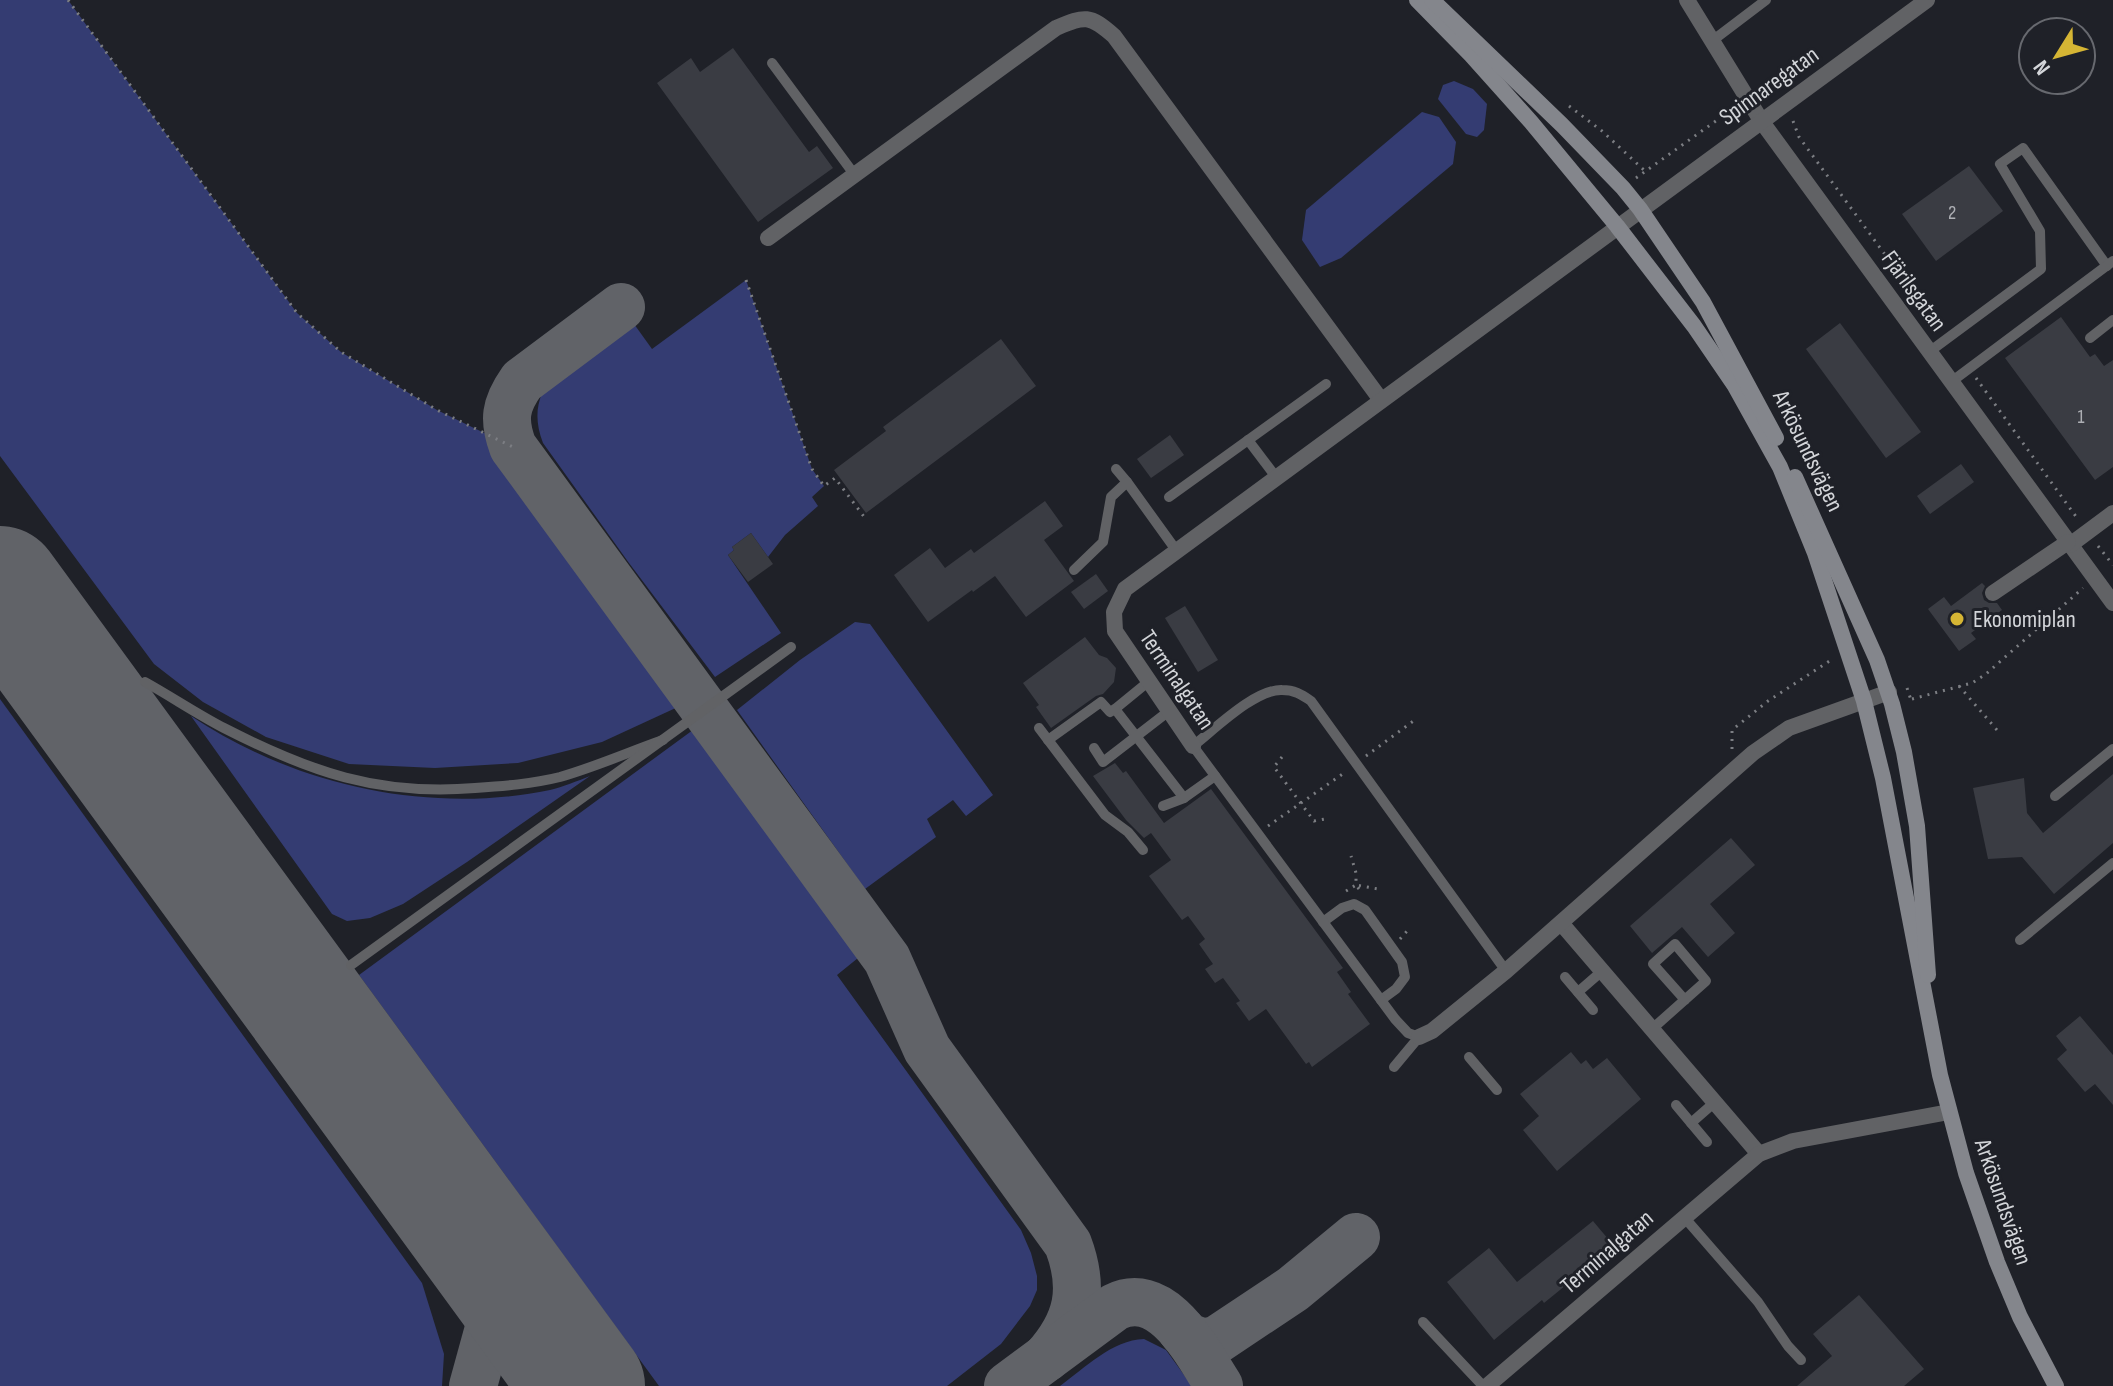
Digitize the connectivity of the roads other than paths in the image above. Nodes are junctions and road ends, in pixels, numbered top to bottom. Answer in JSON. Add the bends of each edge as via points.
{"nodes":[{"id":1,"x":1417,"y":0,"type":"edge"},
{"id":2,"x":1432,"y":0,"type":"edge"},
{"id":3,"x":1687,"y":0,"type":"edge"},
{"id":4,"x":1766,"y":0,"type":"edge"},
{"id":5,"x":1927,"y":0,"type":"edge"},
{"id":6,"x":1712,"y":41,"type":"junction"},
{"id":7,"x":772,"y":63,"type":"dead end"},
{"id":8,"x":1762,"y":122,"type":"junction"},
{"id":9,"x":854,"y":174,"type":"junction"},
{"id":10,"x":1640,"y":209,"type":"junction"},
{"id":11,"x":1617,"y":226,"type":"junction"},
{"id":12,"x":768,"y":238,"type":"dead end"},
{"id":13,"x":2110,"y":264,"type":"edge"},
{"id":14,"x":2113,"y":320,"type":"edge"},
{"id":15,"x":2090,"y":338,"type":"dead end"},
{"id":16,"x":1929,"y":352,"type":"junction"},
{"id":17,"x":1951,"y":382,"type":"junction"},
{"id":18,"x":1326,"y":384,"type":"dead end"},
{"id":19,"x":1381,"y":400,"type":"junction"},
{"id":20,"x":1248,"y":440,"type":"junction"},
{"id":21,"x":1116,"y":469,"type":"dead end"},
{"id":22,"x":1276,"y":477,"type":"junction"},
{"id":23,"x":1127,"y":482,"type":"junction"},
{"id":24,"x":1169,"y":497,"type":"dead end"},
{"id":25,"x":2113,"y":513,"type":"edge"},
{"id":26,"x":2069,"y":543,"type":"junction"},
{"id":27,"x":1176,"y":550,"type":"junction"},
{"id":28,"x":1074,"y":570,"type":"dead end"},
{"id":29,"x":1993,"y":593,"type":"dead end"},
{"id":30,"x":2113,"y":603,"type":"edge"},
{"id":31,"x":791,"y":647,"type":"dead end"},
{"id":32,"x":145,"y":682,"type":"dead end"},
{"id":33,"x":1148,"y":682,"type":"junction"},
{"id":34,"x":1891,"y":698,"type":"junction"},
{"id":35,"x":1864,"y":701,"type":"junction"},
{"id":36,"x":1115,"y":709,"type":"junction"},
{"id":37,"x":1169,"y":711,"type":"junction"},
{"id":38,"x":1039,"y":728,"type":"dead end"},
{"id":39,"x":1137,"y":735,"type":"junction"},
{"id":40,"x":663,"y":740,"type":"junction"},
{"id":41,"x":1048,"y":740,"type":"junction"},
{"id":42,"x":1193,"y":746,"type":"junction"},
{"id":43,"x":1094,"y":748,"type":"dead end"},
{"id":44,"x":2113,"y":749,"type":"edge"},
{"id":45,"x":1215,"y":776,"type":"junction"},
{"id":46,"x":2055,"y":796,"type":"dead end"},
{"id":47,"x":1184,"y":798,"type":"junction"},
{"id":48,"x":1163,"y":806,"type":"dead end"},
{"id":49,"x":1143,"y":850,"type":"dead end"},
{"id":50,"x":2113,"y":863,"type":"edge"},
{"id":51,"x":1323,"y":922,"type":"junction"},
{"id":52,"x":1561,"y":923,"type":"junction"},
{"id":53,"x":2020,"y":940,"type":"dead end"},
{"id":54,"x":351,"y":965,"type":"dead end"},
{"id":55,"x":1506,"y":971,"type":"junction"},
{"id":56,"x":1601,"y":972,"type":"junction"},
{"id":57,"x":1565,"y":977,"type":"dead end"},
{"id":58,"x":1578,"y":992,"type":"junction"},
{"id":59,"x":1381,"y":1000,"type":"junction"},
{"id":60,"x":1685,"y":1000,"type":"junction"},
{"id":61,"x":1593,"y":1010,"type":"dead end"},
{"id":62,"x":1931,"y":1024,"type":"junction"},
{"id":63,"x":1652,"y":1029,"type":"junction"},
{"id":64,"x":1419,"y":1037,"type":"junction"},
{"id":65,"x":1469,"y":1057,"type":"dead end"},
{"id":66,"x":1394,"y":1067,"type":"dead end"},
{"id":67,"x":1497,"y":1090,"type":"dead end"},
{"id":68,"x":1715,"y":1102,"type":"junction"},
{"id":69,"x":1676,"y":1105,"type":"dead end"},
{"id":70,"x":1949,"y":1112,"type":"junction"},
{"id":71,"x":1691,"y":1123,"type":"junction"},
{"id":72,"x":1707,"y":1142,"type":"dead end"},
{"id":73,"x":1759,"y":1154,"type":"junction"},
{"id":74,"x":1684,"y":1217,"type":"junction"},
{"id":75,"x":1423,"y":1322,"type":"dead end"},
{"id":76,"x":1801,"y":1360,"type":"dead end"},
{"id":77,"x":1485,"y":1386,"type":"edge"},
{"id":78,"x":2056,"y":1386,"type":"edge"}],
"edges":[{"from":1,"to":11,"type":"main road","name":"Arkösundsvägen","via":[[1531,122]]},
{"from":2,"to":10,"type":"main road","name":"Arkösundsvägen"},
{"from":3,"to":6,"type":"street","name":"Fjärilsgatan"},
{"from":4,"to":6,"type":"lane"},
{"from":5,"to":8,"type":"street","name":"Spinnaregatan"},
{"from":6,"to":8,"type":"street","name":"Fjärilsgatan"},
{"from":7,"to":9,"type":"lane"},
{"from":8,"to":10,"type":"street","name":"Spinnaregatan"},
{"from":8,"to":16,"type":"street","name":"Fjärilsgatan"},
{"from":9,"to":12,"type":"street"},
{"from":9,"to":19,"type":"street","via":[[1056,28],[1080,18],[1098,22],[1114,36]]},
{"from":10,"to":11,"type":"street","name":"Terminalgatan"},
{"from":10,"to":34,"type":"main road","name":"Arkösundsvägen","via":[[1703,302],[1755,396]]},
{"from":11,"to":19,"type":"street","name":"Terminalgatan"},
{"from":11,"to":35,"type":"main road","name":"Arkösundsvägen","via":[[1735,386],[1780,467]]},
{"from":13,"to":16,"type":"lane","via":[[2023,148],[2000,164],[2040,231],[2041,269]]},
{"from":13,"to":17,"type":"lane"},
{"from":14,"to":15,"type":"lane"},
{"from":16,"to":17,"type":"street","name":"Fjärilsgatan"},
{"from":17,"to":26,"type":"street","name":"Fjärilsgatan"},
{"from":18,"to":20,"type":"lane"},
{"from":19,"to":22,"type":"street","name":"Terminalgatan"},
{"from":20,"to":22,"type":"lane"},
{"from":20,"to":24,"type":"lane"},
{"from":21,"to":23,"type":"lane"},
{"from":22,"to":27,"type":"street","name":"Terminalgatan"},
{"from":23,"to":27,"type":"lane"},
{"from":23,"to":28,"type":"lane","via":[[1111,497],[1103,542]]},
{"from":25,"to":26,"type":"street"},
{"from":26,"to":29,"type":"street"},
{"from":26,"to":30,"type":"street","name":"Fjärilsgatan"},
{"from":27,"to":33,"type":"street","name":"Terminalgatan","via":[[1125,589],[1114,612],[1115,631]]},
{"from":31,"to":40,"type":"lane"},
{"from":32,"to":40,"type":"lane","via":[[222,727],[323,772],[412,790],[522,785]]},
{"from":33,"to":36,"type":"lane"},
{"from":33,"to":37,"type":"street","name":"Terminalgatan"},
{"from":34,"to":35,"type":"street"},
{"from":34,"to":62,"type":"main road","name":"Arkösundsvägen","via":[[1917,826]]},
{"from":35,"to":52,"type":"street","via":[[1789,728],[1753,753]]},
{"from":35,"to":62,"type":"main road","name":"Arkösundsvägen"},
{"from":36,"to":39,"type":"lane"},
{"from":36,"to":41,"type":"lane","via":[[1110,712],[1101,702]]},
{"from":37,"to":39,"type":"lane"},
{"from":37,"to":42,"type":"street","name":"Terminalgatan"},
{"from":38,"to":41,"type":"lane"},
{"from":39,"to":43,"type":"lane","via":[[1103,762]]},
{"from":39,"to":47,"type":"lane"},
{"from":40,"to":54,"type":"lane"},
{"from":41,"to":49,"type":"lane","via":[[1105,815]]},
{"from":42,"to":45,"type":"lane","name":"Terminalgatan"},
{"from":42,"to":55,"type":"lane","via":[[1267,692],[1298,692],[1311,701]]},
{"from":44,"to":46,"type":"lane"},
{"from":45,"to":47,"type":"lane"},
{"from":45,"to":51,"type":"lane","name":"Terminalgatan"},
{"from":47,"to":48,"type":"lane"},
{"from":50,"to":53,"type":"lane"},
{"from":51,"to":59,"type":"lane","name":"Terminalgatan"},
{"from":51,"to":59,"type":"lane","via":[[1354,904],[1365,910],[1402,962],[1405,977]]},
{"from":52,"to":55,"type":"street"},
{"from":52,"to":56,"type":"street"},
{"from":55,"to":64,"type":"street"},
{"from":56,"to":58,"type":"lane"},
{"from":56,"to":63,"type":"street"},
{"from":57,"to":58,"type":"lane"},
{"from":58,"to":61,"type":"lane"},
{"from":59,"to":64,"type":"lane","name":"Terminalgatan","via":[[1408,1033]]},
{"from":60,"to":60,"type":"lane","via":[[1706,981],[1675,944],[1653,964]]},
{"from":60,"to":63,"type":"lane"},
{"from":62,"to":70,"type":"main road","name":"Arkösundsvägen"},
{"from":63,"to":68,"type":"street"},
{"from":64,"to":66,"type":"lane"},
{"from":65,"to":67,"type":"lane"},
{"from":68,"to":71,"type":"lane"},
{"from":68,"to":73,"type":"street"},
{"from":69,"to":71,"type":"lane"},
{"from":70,"to":73,"type":"street","name":"Terminalgatan","via":[[1793,1141]]},
{"from":70,"to":78,"type":"main road","name":"Arkösundsvägen","via":[[1992,1249]]},
{"from":71,"to":72,"type":"lane"},
{"from":73,"to":74,"type":"street","name":"Terminalgatan"},
{"from":74,"to":76,"type":"lane"},
{"from":74,"to":77,"type":"street","name":"Terminalgatan"},
{"from":75,"to":77,"type":"lane"}]}
